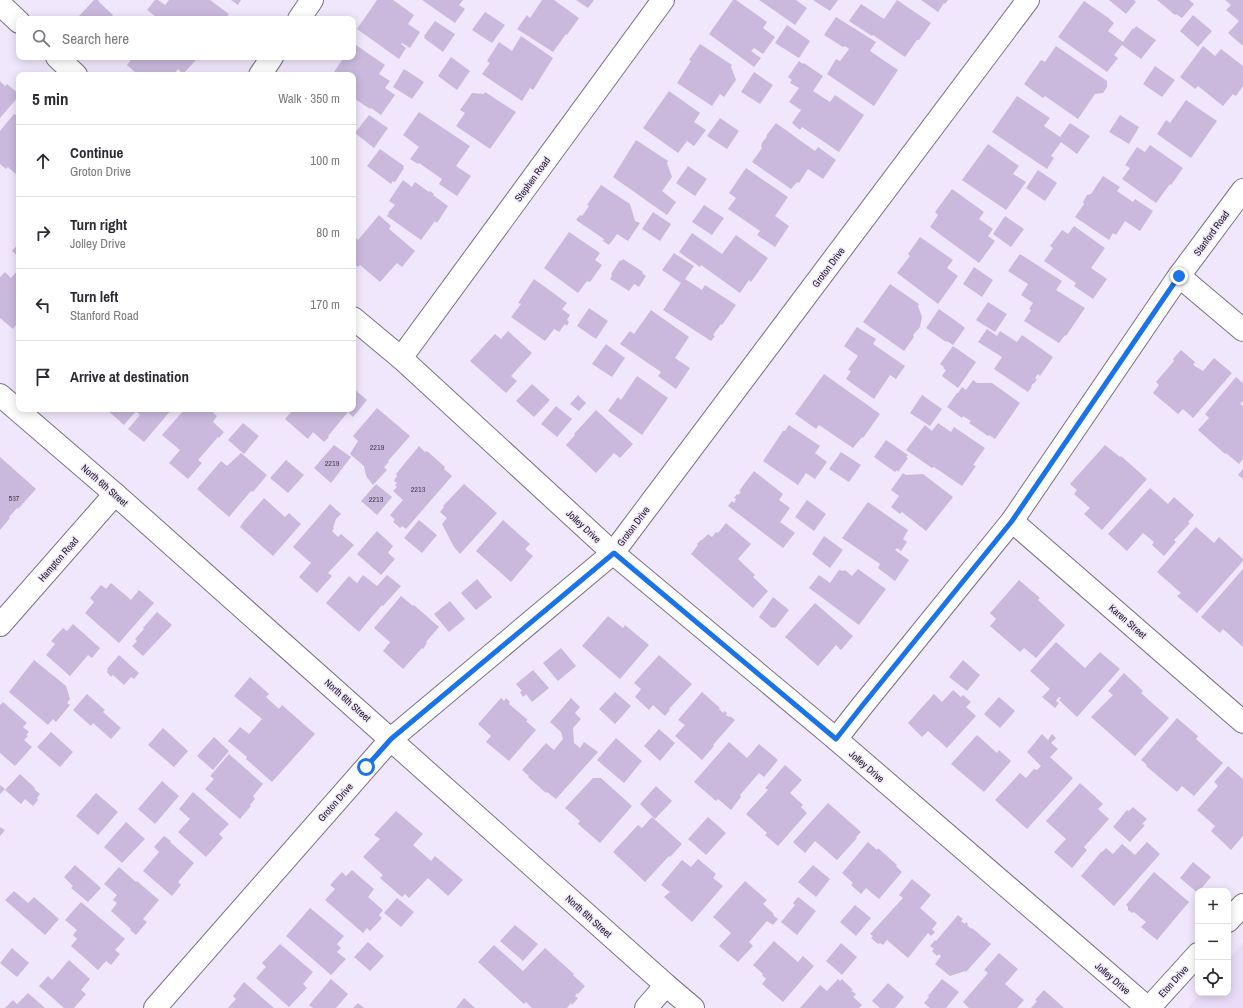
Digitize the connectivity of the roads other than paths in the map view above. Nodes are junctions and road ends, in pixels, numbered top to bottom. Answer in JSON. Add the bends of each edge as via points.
{"nodes":[{"id":1,"x":312,"y":0,"type":"edge"},
{"id":2,"x":663,"y":0,"type":"edge"},
{"id":3,"x":1028,"y":0,"type":"edge"},
{"id":4,"x":0,"y":4,"type":"edge"},
{"id":5,"x":301,"y":16,"type":"edge"},
{"id":6,"x":16,"y":19,"type":"edge"},
{"id":7,"x":60,"y":60,"type":"edge"},
{"id":8,"x":270,"y":60,"type":"edge"},
{"id":9,"x":73,"y":72,"type":"edge"},
{"id":10,"x":262,"y":72,"type":"edge"},
{"id":11,"x":1243,"y":190,"type":"edge"},
{"id":12,"x":1179,"y":276,"type":"junction"},
{"id":13,"x":356,"y":320,"type":"edge"},
{"id":14,"x":1243,"y":330,"type":"edge"},
{"id":15,"x":401,"y":358,"type":"junction"},
{"id":16,"x":0,"y":395,"type":"edge"},
{"id":17,"x":16,"y":409,"type":"edge"},
{"id":18,"x":20,"y":412,"type":"edge"},
{"id":19,"x":115,"y":494,"type":"junction"},
{"id":20,"x":1012,"y":521,"type":"junction"},
{"id":21,"x":614,"y":553,"type":"junction"},
{"id":22,"x":0,"y":625,"type":"edge"},
{"id":23,"x":1243,"y":722,"type":"edge"},
{"id":24,"x":391,"y":739,"type":"junction"},
{"id":25,"x":836,"y":739,"type":"junction"},
{"id":26,"x":1243,"y":905,"type":"edge"},
{"id":27,"x":1231,"y":918,"type":"edge"},
{"id":28,"x":1195,"y":957,"type":"edge"},
{"id":29,"x":666,"y":985,"type":"junction"},
{"id":30,"x":155,"y":1008,"type":"edge"},
{"id":31,"x":646,"y":1008,"type":"edge"},
{"id":32,"x":693,"y":1008,"type":"edge"},
{"id":33,"x":1148,"y":1008,"type":"edge"}],
"edges":[{"from":1,"to":5,"type":"street"},
{"from":2,"to":15,"type":"street","name":"Stephen Road"},
{"from":3,"to":21,"type":"street","name":"Groton Drive"},
{"from":4,"to":6,"type":"street"},
{"from":7,"to":9,"type":"street"},
{"from":8,"to":10,"type":"street"},
{"from":11,"to":12,"type":"street","name":"Stanford Road"},
{"from":12,"to":14,"type":"street"},
{"from":12,"to":20,"type":"street","name":"Stanford Road"},
{"from":13,"to":15,"type":"street","name":"Jolley Drive"},
{"from":15,"to":21,"type":"street","name":"Jolley Drive"},
{"from":16,"to":17,"type":"street","name":"North 6th Street"},
{"from":18,"to":19,"type":"street","name":"North 6th Street"},
{"from":19,"to":22,"type":"street","name":"Hampton Road"},
{"from":19,"to":24,"type":"street","name":"North 6th Street"},
{"from":20,"to":23,"type":"street","name":"Karen Street"},
{"from":20,"to":25,"type":"street","name":"Stanford Road"},
{"from":21,"to":24,"type":"street","name":"Groton Drive"},
{"from":21,"to":25,"type":"street","name":"Jolley Drive"},
{"from":24,"to":29,"type":"street","name":"North 6th Street"},
{"from":24,"to":30,"type":"street","name":"Groton Drive"},
{"from":25,"to":33,"type":"street","name":"Jolley Drive"},
{"from":26,"to":27,"type":"street"},
{"from":28,"to":33,"type":"street","name":"Eton Drive"},
{"from":29,"to":31,"type":"street"},
{"from":29,"to":32,"type":"street","name":"North 6th Street"}]}
